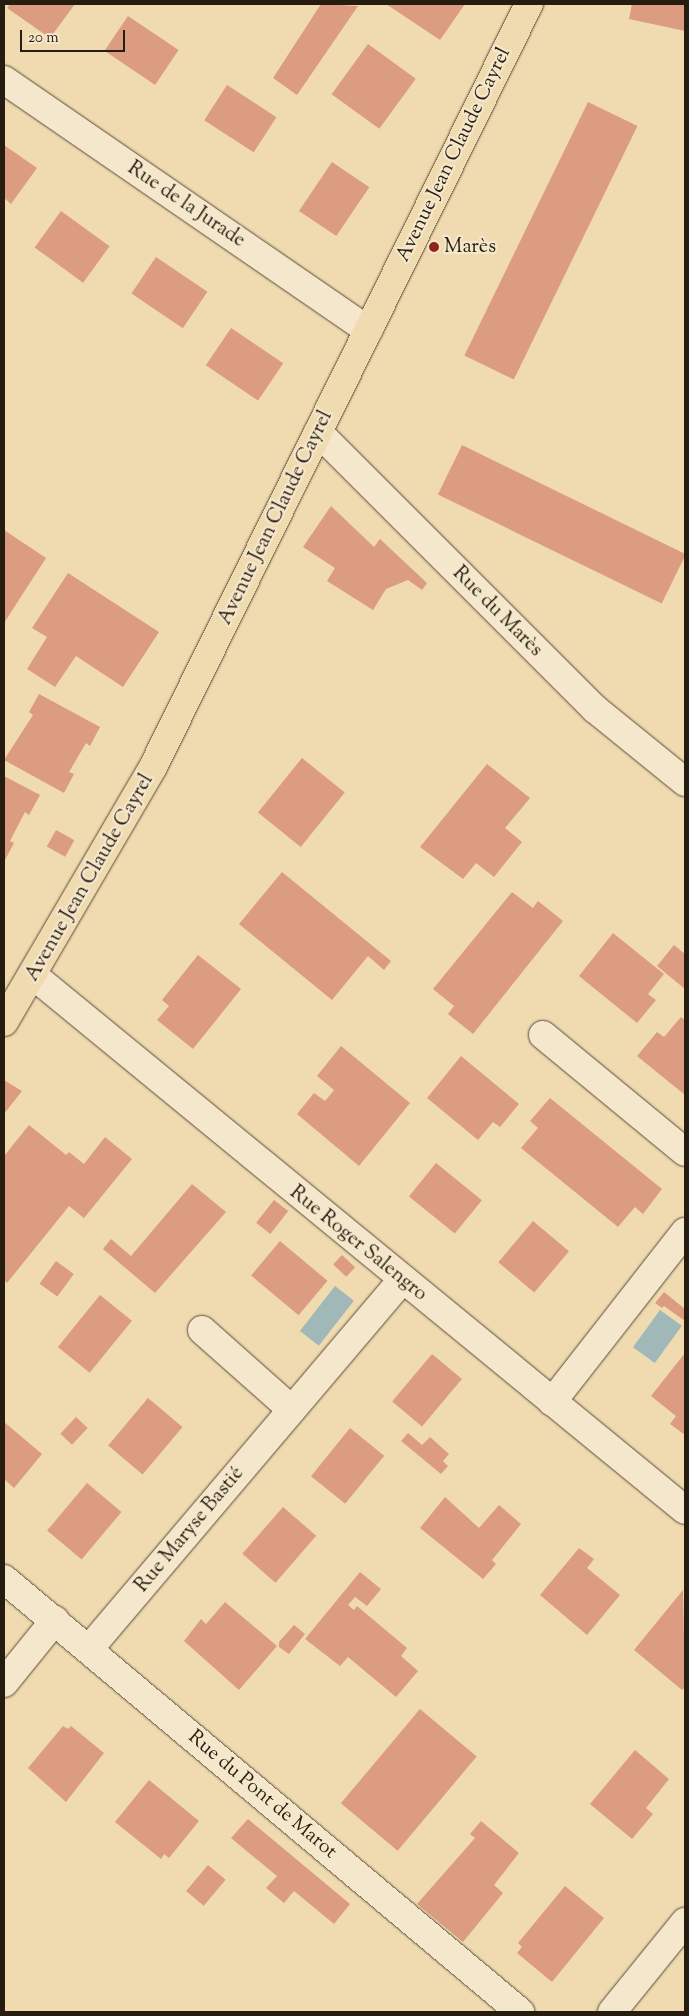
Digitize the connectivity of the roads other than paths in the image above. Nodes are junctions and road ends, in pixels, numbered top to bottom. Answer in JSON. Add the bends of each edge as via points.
{"nodes":[{"id":1,"x":529,"y":4,"type":"edge"},
{"id":2,"x":4,"y":80,"type":"edge"},
{"id":3,"x":368,"y":330,"type":"junction"},
{"id":4,"x":318,"y":432,"type":"junction"},
{"id":5,"x":685,"y":782,"type":"edge"},
{"id":6,"x":34,"y":976,"type":"junction"},
{"id":7,"x":4,"y":1022,"type":"edge"},
{"id":8,"x":543,"y":1035,"type":"dead end"},
{"id":9,"x":685,"y":1152,"type":"edge"},
{"id":10,"x":685,"y":1232,"type":"edge"},
{"id":11,"x":402,"y":1280,"type":"junction"},
{"id":12,"x":202,"y":1330,"type":"dead end"},
{"id":13,"x":552,"y":1402,"type":"junction"},
{"id":14,"x":292,"y":1410,"type":"junction"},
{"id":15,"x":685,"y":1510,"type":"edge"},
{"id":16,"x":4,"y":1579,"type":"edge"},
{"id":17,"x":55,"y":1620,"type":"junction"},
{"id":18,"x":89,"y":1649,"type":"junction"},
{"id":19,"x":4,"y":1684,"type":"edge"},
{"id":20,"x":685,"y":1922,"type":"edge"},
{"id":21,"x":520,"y":2012,"type":"edge"},
{"id":22,"x":612,"y":2012,"type":"edge"}],
"edges":[{"from":1,"to":3,"type":"main road","name":"Avenue Jean Claude Cayrel"},
{"from":2,"to":3,"type":"street","name":"Rue de la Jurade"},
{"from":3,"to":4,"type":"main road","name":"Avenue Jean Claude Cayrel"},
{"from":4,"to":5,"type":"street","name":"Rue du Marès","via":[[595,709]]},
{"from":4,"to":6,"type":"main road","name":"Avenue Jean Claude Cayrel","via":[[153,767]]},
{"from":6,"to":7,"type":"main road","name":"Avenue Jean Claude Cayrel"},
{"from":6,"to":11,"type":"street","name":"Rue Roger Salengro"},
{"from":8,"to":9,"type":"street"},
{"from":10,"to":13,"type":"street"},
{"from":11,"to":13,"type":"street","name":"Rue Roger Salengro"},
{"from":11,"to":14,"type":"street","name":"Rue Maryse Bastié"},
{"from":12,"to":14,"type":"street"},
{"from":13,"to":15,"type":"street","name":"Rue Roger Salengro"},
{"from":14,"to":18,"type":"street","name":"Rue Maryse Bastié"},
{"from":16,"to":17,"type":"street","name":"Rue du Pont de Marot"},
{"from":17,"to":18,"type":"street","name":"Rue du Pont de Marot"},
{"from":17,"to":19,"type":"street"},
{"from":18,"to":21,"type":"street","name":"Rue du Pont de Marot"},
{"from":20,"to":22,"type":"street"}]}
